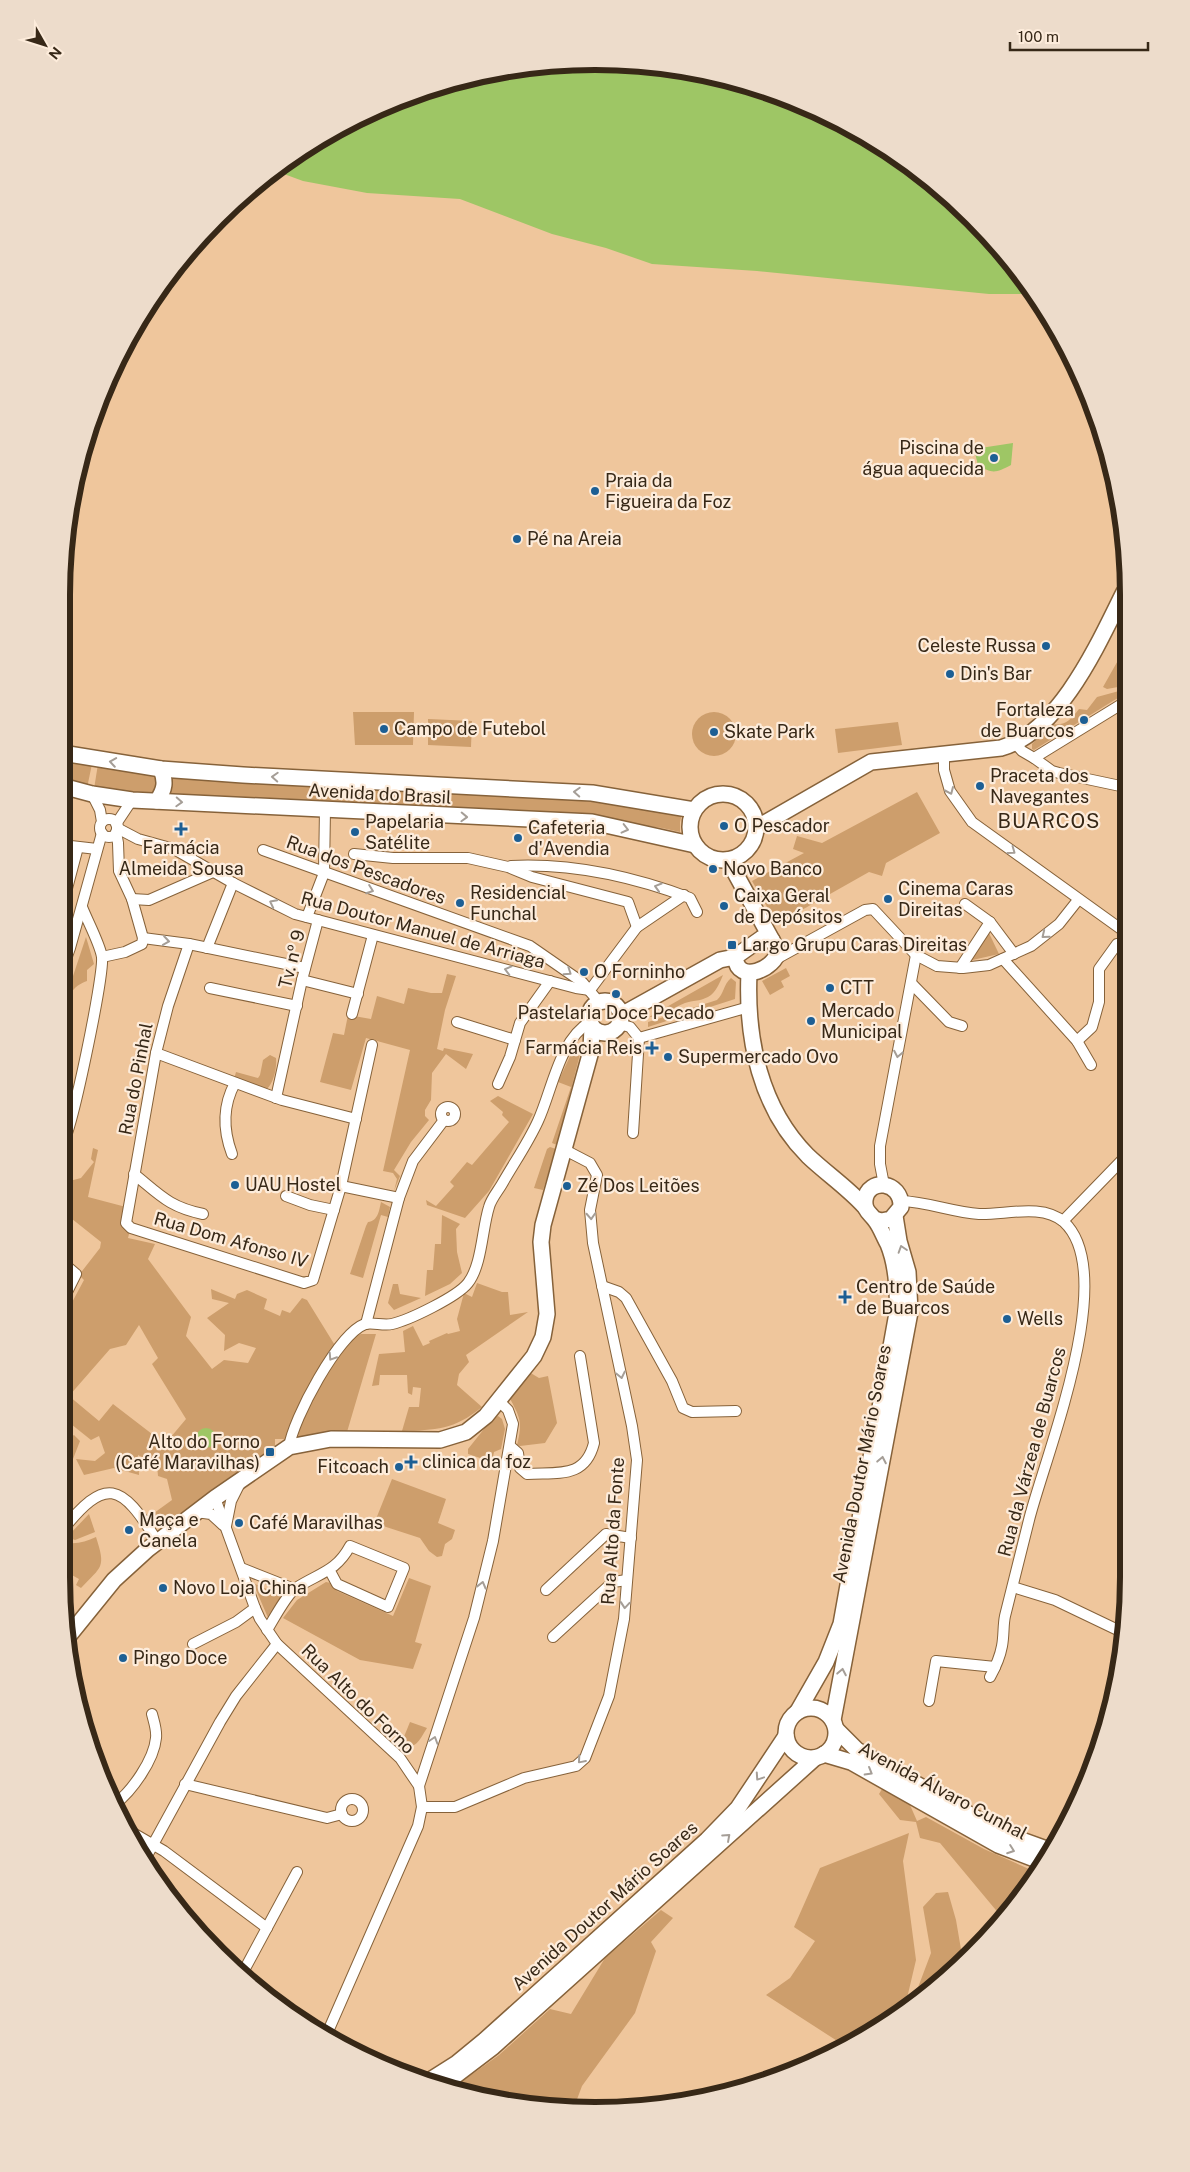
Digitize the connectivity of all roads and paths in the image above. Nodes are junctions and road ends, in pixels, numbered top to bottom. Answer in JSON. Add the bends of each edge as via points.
{"nodes":[{"id":1,"x":1120,"y":600,"type":"edge"},
{"id":2,"x":1120,"y":705,"type":"edge"},
{"id":3,"x":1021,"y":739,"type":"junction"},
{"id":4,"x":944,"y":754,"type":"junction"},
{"id":5,"x":1034,"y":758,"type":"junction"},
{"id":6,"x":70,"y":759,"type":"edge"},
{"id":7,"x":161,"y":769,"type":"junction"},
{"id":8,"x":1120,"y":785,"type":"edge"},
{"id":9,"x":70,"y":787,"type":"edge"},
{"id":10,"x":92,"y":794,"type":"junction"},
{"id":11,"x":132,"y":800,"type":"junction"},
{"id":12,"x":156,"y":800,"type":"junction"},
{"id":13,"x":325,"y":809,"type":"junction"},
{"id":14,"x":694,"y":810,"type":"junction"},
{"id":15,"x":102,"y":822,"type":"junction"},
{"id":16,"x":116,"y":828,"type":"junction"},
{"id":17,"x":756,"y":828,"type":"junction"},
{"id":18,"x":102,"y":834,"type":"junction"},
{"id":19,"x":694,"y":845,"type":"junction"},
{"id":20,"x":70,"y":846,"type":"edge"},
{"id":21,"x":78,"y":847,"type":"junction"},
{"id":22,"x":97,"y":849,"type":"junction"},
{"id":23,"x":263,"y":850,"type":"dead end"},
{"id":24,"x":354,"y":854,"type":"dead end"},
{"id":25,"x":728,"y":860,"type":"junction"},
{"id":26,"x":508,"y":867,"type":"junction"},
{"id":27,"x":214,"y":872,"type":"junction"},
{"id":28,"x":324,"y":873,"type":"junction"},
{"id":29,"x":70,"y":875,"type":"edge"},
{"id":30,"x":233,"y":883,"type":"junction"},
{"id":31,"x":684,"y":895,"type":"junction"},
{"id":32,"x":70,"y":898,"type":"edge"},
{"id":33,"x":132,"y":899,"type":"junction"},
{"id":34,"x":1078,"y":900,"type":"junction"},
{"id":35,"x":83,"y":903,"type":"junction"},
{"id":36,"x":965,"y":904,"type":"dead end"},
{"id":37,"x":697,"y":912,"type":"dead end"},
{"id":38,"x":307,"y":917,"type":"junction"},
{"id":39,"x":759,"y":919,"type":"junction"},
{"id":40,"x":318,"y":920,"type":"junction"},
{"id":41,"x":990,"y":922,"type":"junction"},
{"id":42,"x":637,"y":927,"type":"junction"},
{"id":43,"x":1120,"y":928,"type":"edge"},
{"id":44,"x":374,"y":935,"type":"junction"},
{"id":45,"x":143,"y":938,"type":"junction"},
{"id":46,"x":772,"y":940,"type":"junction"},
{"id":47,"x":754,"y":943,"type":"junction"},
{"id":48,"x":70,"y":944,"type":"edge"},
{"id":49,"x":188,"y":944,"type":"junction"},
{"id":50,"x":1117,"y":944,"type":"dead end"},
{"id":51,"x":207,"y":948,"type":"junction"},
{"id":52,"x":916,"y":954,"type":"junction"},
{"id":53,"x":1014,"y":954,"type":"junction"},
{"id":54,"x":102,"y":956,"type":"junction"},
{"id":55,"x":735,"y":957,"type":"junction"},
{"id":56,"x":776,"y":959,"type":"junction"},
{"id":57,"x":1003,"y":960,"type":"junction"},
{"id":58,"x":305,"y":968,"type":"junction"},
{"id":59,"x":960,"y":968,"type":"junction"},
{"id":60,"x":749,"y":974,"type":"junction"},
{"id":61,"x":302,"y":980,"type":"junction"},
{"id":62,"x":550,"y":981,"type":"junction"},
{"id":63,"x":911,"y":984,"type":"junction"},
{"id":64,"x":210,"y":988,"type":"dead end"},
{"id":65,"x":358,"y":994,"type":"junction"},
{"id":66,"x":594,"y":996,"type":"junction"},
{"id":67,"x":297,"y":1006,"type":"junction"},
{"id":68,"x":749,"y":1007,"type":"junction"},
{"id":69,"x":352,"y":1014,"type":"dead end"},
{"id":70,"x":457,"y":1022,"type":"dead end"},
{"id":71,"x":591,"y":1024,"type":"junction"},
{"id":72,"x":616,"y":1024,"type":"junction"},
{"id":73,"x":962,"y":1026,"type":"dead end"},
{"id":74,"x":639,"y":1038,"type":"junction"},
{"id":75,"x":515,"y":1040,"type":"junction"},
{"id":76,"x":1077,"y":1041,"type":"junction"},
{"id":77,"x":372,"y":1045,"type":"dead end"},
{"id":78,"x":569,"y":1045,"type":"junction"},
{"id":79,"x":591,"y":1051,"type":"junction"},
{"id":80,"x":156,"y":1052,"type":"junction"},
{"id":81,"x":1091,"y":1065,"type":"dead end"},
{"id":82,"x":236,"y":1083,"type":"junction"},
{"id":83,"x":498,"y":1084,"type":"dead end"},
{"id":84,"x":276,"y":1098,"type":"junction"},
{"id":85,"x":70,"y":1106,"type":"edge"},
{"id":86,"x":356,"y":1119,"type":"junction"},
{"id":87,"x":444,"y":1120,"type":"dead end"},
{"id":88,"x":633,"y":1133,"type":"dead end"},
{"id":89,"x":565,"y":1150,"type":"junction"},
{"id":90,"x":232,"y":1154,"type":"dead end"},
{"id":91,"x":1120,"y":1162,"type":"edge"},
{"id":92,"x":134,"y":1174,"type":"junction"},
{"id":93,"x":341,"y":1186,"type":"junction"},
{"id":94,"x":878,"y":1186,"type":"junction"},
{"id":95,"x":849,"y":1190,"type":"junction"},
{"id":96,"x":286,"y":1196,"type":"dead end"},
{"id":97,"x":399,"y":1198,"type":"junction"},
{"id":98,"x":901,"y":1201,"type":"junction"},
{"id":99,"x":865,"y":1207,"type":"junction"},
{"id":100,"x":334,"y":1210,"type":"junction"},
{"id":101,"x":203,"y":1214,"type":"dead end"},
{"id":102,"x":895,"y":1216,"type":"junction"},
{"id":103,"x":875,"y":1219,"type":"junction"},
{"id":104,"x":1063,"y":1221,"type":"junction"},
{"id":105,"x":126,"y":1223,"type":"joint"},
{"id":106,"x":70,"y":1269,"type":"edge"},
{"id":107,"x":70,"y":1286,"type":"edge"},
{"id":108,"x":602,"y":1286,"type":"junction"},
{"id":109,"x":366,"y":1324,"type":"junction"},
{"id":110,"x":580,"y":1356,"type":"dead end"},
{"id":111,"x":499,"y":1401,"type":"junction"},
{"id":112,"x":736,"y":1411,"type":"dead end"},
{"id":113,"x":510,"y":1446,"type":"junction"},
{"id":114,"x":289,"y":1447,"type":"junction"},
{"id":115,"x":246,"y":1476,"type":"junction"},
{"id":116,"x":216,"y":1498,"type":"junction"},
{"id":117,"x":196,"y":1512,"type":"junction"},
{"id":118,"x":228,"y":1514,"type":"junction"},
{"id":119,"x":70,"y":1519,"type":"edge"},
{"id":120,"x":226,"y":1527,"type":"junction"},
{"id":121,"x":631,"y":1538,"type":"junction"},
{"id":122,"x":157,"y":1541,"type":"junction"},
{"id":123,"x":241,"y":1568,"type":"junction"},
{"id":124,"x":330,"y":1571,"type":"junction"},
{"id":125,"x":627,"y":1580,"type":"junction"},
{"id":126,"x":1013,"y":1587,"type":"junction"},
{"id":127,"x":294,"y":1589,"type":"junction"},
{"id":128,"x":546,"y":1590,"type":"dead end"},
{"id":129,"x":255,"y":1608,"type":"junction"},
{"id":130,"x":267,"y":1630,"type":"junction"},
{"id":131,"x":1117,"y":1630,"type":"edge"},
{"id":132,"x":73,"y":1631,"type":"edge"},
{"id":133,"x":553,"y":1637,"type":"dead end"},
{"id":134,"x":193,"y":1644,"type":"dead end"},
{"id":135,"x":276,"y":1644,"type":"junction"},
{"id":136,"x":995,"y":1668,"type":"junction"},
{"id":137,"x":990,"y":1677,"type":"dead end"},
{"id":138,"x":929,"y":1702,"type":"dead end"},
{"id":139,"x":798,"y":1711,"type":"junction"},
{"id":140,"x":152,"y":1714,"type":"dead end"},
{"id":141,"x":834,"y":1724,"type":"junction"},
{"id":142,"x":786,"y":1736,"type":"junction"},
{"id":143,"x":819,"y":1756,"type":"junction"},
{"id":144,"x":185,"y":1784,"type":"junction"},
{"id":145,"x":419,"y":1786,"type":"junction"},
{"id":146,"x":120,"y":1800,"type":"edge"},
{"id":147,"x":422,"y":1807,"type":"junction"},
{"id":148,"x":342,"y":1814,"type":"dead end"},
{"id":149,"x":138,"y":1836,"type":"edge"},
{"id":150,"x":152,"y":1844,"type":"junction"},
{"id":151,"x":1045,"y":1848,"type":"edge"},
{"id":152,"x":148,"y":1853,"type":"edge"},
{"id":153,"x":1038,"y":1860,"type":"edge"},
{"id":154,"x":297,"y":1872,"type":"dead end"},
{"id":155,"x":267,"y":1928,"type":"junction"},
{"id":156,"x":245,"y":1968,"type":"edge"},
{"id":157,"x":329,"y":2030,"type":"edge"},
{"id":158,"x":435,"y":2077,"type":"edge"},
{"id":159,"x":449,"y":2081,"type":"edge"}],
"edges":[{"from":1,"to":3,"type":"main road","via":[[1075,684],[1054,710]]},
{"from":2,"to":5,"type":"street"},
{"from":3,"to":4,"type":"main road","via":[[1001,748]]},
{"from":3,"to":5,"type":"street","via":[[1022,751]]},
{"from":4,"to":17,"type":"main road","via":[[871,762]]},
{"from":4,"to":34,"type":"street","one_way":true,"via":[[944,770],[950,791],[968,817]]},
{"from":5,"to":8,"type":"street","via":[[1052,771]]},
{"from":7,"to":6,"type":"main road","name":"Avenida do Brasil","one_way":true},
{"from":7,"to":12,"type":"main road","via":[[165,781],[163,792]]},
{"from":14,"to":7,"type":"main road","name":"Avenida do Brasil","one_way":true,"via":[[592,793]]},
{"from":9,"to":10,"type":"main road","name":"Avenida do Brasil"},
{"from":10,"to":11,"type":"main road","name":"Avenida do Brasil"},
{"from":10,"to":15,"type":"street"},
{"from":11,"to":12,"type":"main road","name":"Avenida do Brasil"},
{"from":11,"to":16,"type":"street"},
{"from":12,"to":13,"type":"main road","name":"Avenida do Brasil","one_way":true},
{"from":13,"to":19,"type":"main road","name":"Avenida do Brasil","one_way":true,"via":[[592,822]]},
{"from":13,"to":28,"type":"street"},
{"from":14,"to":17,"type":"main road","via":[[712,795],[735,796],[749,807]]},
{"from":14,"to":19,"type":"main road","via":[[690,824]]},
{"from":15,"to":16,"type":"street","via":[[110,819]]},
{"from":15,"to":18,"type":"street"},
{"from":16,"to":18,"type":"street","via":[[110,836]]},
{"from":16,"to":27,"type":"street","name":"Rua Doutor Manuel de Arriaga","via":[[138,839],[174,849]]},
{"from":16,"to":33,"type":"street","via":[[119,871]]},
{"from":17,"to":25,"type":"main road","via":[[749,847]]},
{"from":18,"to":22,"type":"street"},
{"from":19,"to":25,"type":"main road","via":[[709,857]]},
{"from":20,"to":21,"type":"street"},
{"from":21,"to":22,"type":"street"},
{"from":21,"to":29,"type":"street"},
{"from":22,"to":35,"type":"street"},
{"from":23,"to":28,"type":"street","name":"Rua dos Pescadores"},
{"from":24,"to":26,"type":"street","via":[[393,858],[468,858]]},
{"from":25,"to":39,"type":"main road"},
{"from":31,"to":26,"type":"street","one_way":true,"via":[[598,872],[537,865]]},
{"from":26,"to":42,"type":"street","via":[[532,877],[628,902]]},
{"from":27,"to":30,"type":"street","name":"Rua Doutor Manuel de Arriaga"},
{"from":27,"to":33,"type":"street","via":[[149,900]]},
{"from":28,"to":38,"type":"street"},
{"from":28,"to":66,"type":"street","name":"Rua dos Pescadores","one_way":true,"via":[[530,946],[582,982]]},
{"from":38,"to":30,"type":"street","name":"Rua Doutor Manuel de Arriaga","one_way":true},
{"from":30,"to":51,"type":"street"},
{"from":31,"to":37,"type":"street","via":[[690,898]]},
{"from":31,"to":42,"type":"street"},
{"from":32,"to":35,"type":"street"},
{"from":33,"to":45,"type":"street"},
{"from":34,"to":43,"type":"street"},
{"from":34,"to":53,"type":"street","one_way":true,"via":[[1059,924],[1031,946]]},
{"from":35,"to":48,"type":"street"},
{"from":35,"to":54,"type":"street"},
{"from":36,"to":41,"type":"street"},
{"from":38,"to":40,"type":"street","name":"Rua Doutor Manuel de Arriaga"},
{"from":39,"to":46,"type":"main road"},
{"from":39,"to":47,"type":"main road"},
{"from":40,"to":44,"type":"street","name":"Rua Doutor Manuel de Arriaga"},
{"from":40,"to":58,"type":"street","name":"Tv. nº 9"},
{"from":41,"to":53,"type":"street"},
{"from":41,"to":59,"type":"street"},
{"from":42,"to":66,"type":"street"},
{"from":62,"to":44,"type":"street","name":"Rua Doutor Manuel de Arriaga","one_way":true},
{"from":44,"to":65,"type":"street"},
{"from":45,"to":49,"type":"street","one_way":true},
{"from":45,"to":54,"type":"street","via":[[142,944],[133,948]]},
{"from":46,"to":47,"type":"main road","via":[[762,938]]},
{"from":46,"to":56,"type":"main road","via":[[777,947]]},
{"from":47,"to":55,"type":"main road"},
{"from":49,"to":51,"type":"street"},
{"from":49,"to":80,"type":"street","name":"Rua do Pinhal"},
{"from":50,"to":76,"type":"street","via":[[1099,969],[1099,1002],[1092,1027]]},
{"from":51,"to":58,"type":"street"},
{"from":52,"to":56,"type":"street","via":[[873,909],[865,910]]},
{"from":52,"to":59,"type":"street","via":[[937,966]]},
{"from":52,"to":63,"type":"street"},
{"from":53,"to":57,"type":"street"},
{"from":54,"to":85,"type":"street","via":[[84,1068]]},
{"from":55,"to":60,"type":"main road","via":[[737,967]]},
{"from":55,"to":72,"type":"main road","via":[[720,960]]},
{"from":56,"to":60,"type":"main road"},
{"from":57,"to":59,"type":"street"},
{"from":57,"to":76,"type":"street"},
{"from":58,"to":61,"type":"street","name":"Tv. nº 9"},
{"from":60,"to":68,"type":"main road"},
{"from":61,"to":65,"type":"street"},
{"from":61,"to":67,"type":"street","name":"Tv. nº 9"},
{"from":62,"to":66,"type":"street","name":"Rua Doutor Manuel de Arriaga"},
{"from":62,"to":75,"type":"street","via":[[520,1023]]},
{"from":63,"to":73,"type":"street","via":[[949,1022]]},
{"from":63,"to":94,"type":"street","one_way":true,"via":[[880,1146]]},
{"from":64,"to":67,"type":"street"},
{"from":65,"to":69,"type":"street"},
{"from":66,"to":71,"type":"main road"},
{"from":66,"to":72,"type":"main road","via":[[613,1002],[620,1010]]},
{"from":67,"to":84,"type":"street","name":"Tv. nº 9"},
{"from":68,"to":74,"type":"street"},
{"from":68,"to":95,"type":"main road","via":[[758,1070],[778,1116],[808,1156]]},
{"from":70,"to":75,"type":"street"},
{"from":71,"to":72,"type":"main road","via":[[599,1032]]},
{"from":71,"to":78,"type":"street","via":[[578,1031]]},
{"from":71,"to":79,"type":"main road"},
{"from":72,"to":74,"type":"street","via":[[630,1027]]},
{"from":72,"to":79,"type":"main road"},
{"from":74,"to":88,"type":"street"},
{"from":75,"to":83,"type":"street"},
{"from":76,"to":81,"type":"street"},
{"from":77,"to":86,"type":"street","name":"Rua Dom Afonso IV"},
{"from":78,"to":79,"type":"street","via":[[580,1044]]},
{"from":78,"to":109,"type":"street","via":[[538,1121],[489,1206],[469,1282],[444,1302],[392,1324]]},
{"from":79,"to":89,"type":"main road"},
{"from":80,"to":82,"type":"street"},
{"from":80,"to":92,"type":"street","name":"Rua do Pinhal"},
{"from":82,"to":84,"type":"street"},
{"from":82,"to":90,"type":"street","via":[[230,1092],[225,1125]]},
{"from":84,"to":86,"type":"street"},
{"from":86,"to":93,"type":"street","name":"Rua Dom Afonso IV"},
{"from":87,"to":97,"type":"street","via":[[413,1161]]},
{"from":89,"to":108,"type":"street","name":"Rua Alto da Fonte","one_way":true,"via":[[590,1163],[597,1175],[590,1210]]},
{"from":89,"to":111,"type":"main road","via":[[543,1225],[541,1242],[547,1314],[542,1337],[534,1356]]},
{"from":91,"to":104,"type":"street"},
{"from":92,"to":101,"type":"street","via":[[169,1203]]},
{"from":92,"to":105,"type":"street","name":"Rua do Pinhal"},
{"from":93,"to":97,"type":"street"},
{"from":93,"to":100,"type":"street","name":"Rua Dom Afonso IV"},
{"from":94,"to":95,"type":"main road"},
{"from":94,"to":98,"type":"main road","via":[[894,1188]]},
{"from":94,"to":99,"type":"main road","via":[[866,1196]]},
{"from":95,"to":99,"type":"main road"},
{"from":96,"to":100,"type":"street"},
{"from":97,"to":109,"type":"street"},
{"from":98,"to":102,"type":"main road"},
{"from":98,"to":104,"type":"street","via":[[978,1214],[1036,1212]]},
{"from":99,"to":103,"type":"main road"},
{"from":100,"to":105,"type":"street","name":"Rua Dom Afonso IV","via":[[313,1280],[304,1283],[131,1228]]},
{"from":102,"to":103,"type":"main road","via":[[886,1221]]},
{"from":141,"to":102,"type":"main road","name":"Avenida Doutor Mário Soares","one_way":true,"via":[[910,1312],[908,1272]]},
{"from":103,"to":139,"type":"main road","name":"Avenida Doutor Mário Soares","via":[[893,1261],[897,1313],[841,1624],[826,1662]]},
{"from":104,"to":126,"type":"street","name":"Rua da Várzea de Buarcos","via":[[1080,1248],[1082,1325],[1072,1381],[1029,1519]]},
{"from":106,"to":107,"type":"street","via":[[76,1274]]},
{"from":108,"to":112,"type":"street","via":[[626,1298],[672,1381],[683,1408],[692,1412]]},
{"from":108,"to":121,"type":"street","name":"Rua Alto da Fonte","one_way":true,"via":[[637,1460]]},
{"from":109,"to":114,"type":"street","one_way":true,"via":[[350,1334],[334,1353],[312,1391],[290,1437]]},
{"from":110,"to":113,"type":"street","via":[[594,1443],[585,1464],[574,1471],[527,1474],[520,1468],[518,1453]]},
{"from":111,"to":113,"type":"street","via":[[508,1410],[513,1424]]},
{"from":111,"to":114,"type":"main road","via":[[466,1432],[440,1440],[331,1439]]},
{"from":145,"to":113,"type":"street","one_way":true,"via":[[474,1618]]},
{"from":114,"to":115,"type":"main road"},
{"from":115,"to":116,"type":"main road"},
{"from":115,"to":118,"type":"street","name":"Rua Alto do Forno","via":[[237,1488]]},
{"from":116,"to":117,"type":"main road"},
{"from":116,"to":118,"type":"street","via":[[223,1501]]},
{"from":116,"to":120,"type":"street","name":"Rua Alto do Forno"},
{"from":117,"to":120,"type":"street","via":[[211,1514]]},
{"from":117,"to":122,"type":"main road"},
{"from":118,"to":120,"type":"street","name":"Rua Alto do Forno"},
{"from":119,"to":122,"type":"street","via":[[85,1503],[99,1495],[113,1494],[128,1500]]},
{"from":120,"to":123,"type":"street","name":"Rua Alto do Forno"},
{"from":121,"to":125,"type":"street","name":"Rua Alto da Fonte"},
{"from":121,"to":128,"type":"street","via":[[606,1534]]},
{"from":122,"to":132,"type":"main road","via":[[114,1580]]},
{"from":123,"to":127,"type":"street"},
{"from":123,"to":129,"type":"street","name":"Rua Alto do Forno"},
{"from":124,"to":124,"type":"street","via":[[350,1546],[404,1568],[388,1607],[337,1584]]},
{"from":124,"to":127,"type":"street"},
{"from":125,"to":133,"type":"street","via":[[613,1582]]},
{"from":125,"to":147,"type":"street","name":"Rua Alto da Fonte","one_way":true,"via":[[624,1619],[610,1696],[585,1758],[576,1766],[524,1778],[455,1807]]},
{"from":126,"to":131,"type":"street","via":[[1055,1600]]},
{"from":126,"to":136,"type":"street","name":"Rua da Várzea de Buarcos"},
{"from":127,"to":130,"type":"street"},
{"from":129,"to":130,"type":"street","name":"Rua Alto do Forno"},
{"from":129,"to":134,"type":"street","via":[[236,1622]]},
{"from":130,"to":135,"type":"street","name":"Rua Alto do Forno"},
{"from":135,"to":144,"type":"street","via":[[236,1696]]},
{"from":135,"to":145,"type":"street","name":"Rua Alto do Forno","via":[[400,1758]]},
{"from":136,"to":137,"type":"street","name":"Rua da Várzea de Buarcos"},
{"from":136,"to":138,"type":"street","via":[[936,1662]]},
{"from":139,"to":141,"type":"main road","via":[[817,1708],[826,1712]]},
{"from":139,"to":142,"type":"main road","via":[[791,1717]]},
{"from":140,"to":146,"type":"street","via":[[156,1738],[152,1752],[136,1783]]},
{"from":141,"to":143,"type":"main road","via":[[836,1739],[831,1748]]},
{"from":141,"to":151,"type":"main road","name":"Avenida Álvaro Cunhal","via":[[857,1750],[1002,1833]]},
{"from":142,"to":143,"type":"main road","via":[[796,1753],[805,1757]]},
{"from":142,"to":158,"type":"main road","name":"Avenida Doutor Mário Soares","one_way":true,"via":[[738,1808],[707,1840],[485,2040]]},
{"from":143,"to":153,"type":"main road","name":"Avenida Álvaro Cunhal","one_way":true,"via":[[851,1762],[998,1845]]},
{"from":159,"to":143,"type":"main road","name":"Avenida Doutor Mário Soares","one_way":true,"via":[[494,2048]]},
{"from":144,"to":148,"type":"street","via":[[327,1818]]},
{"from":144,"to":150,"type":"street"},
{"from":145,"to":147,"type":"street","name":"Rua Alto do Forno"},
{"from":147,"to":157,"type":"street","name":"Rua Alto do Forno","via":[[418,1826]]},
{"from":149,"to":150,"type":"street"},
{"from":150,"to":152,"type":"street"},
{"from":150,"to":155,"type":"street"},
{"from":154,"to":155,"type":"street"},
{"from":155,"to":156,"type":"street"}]}
